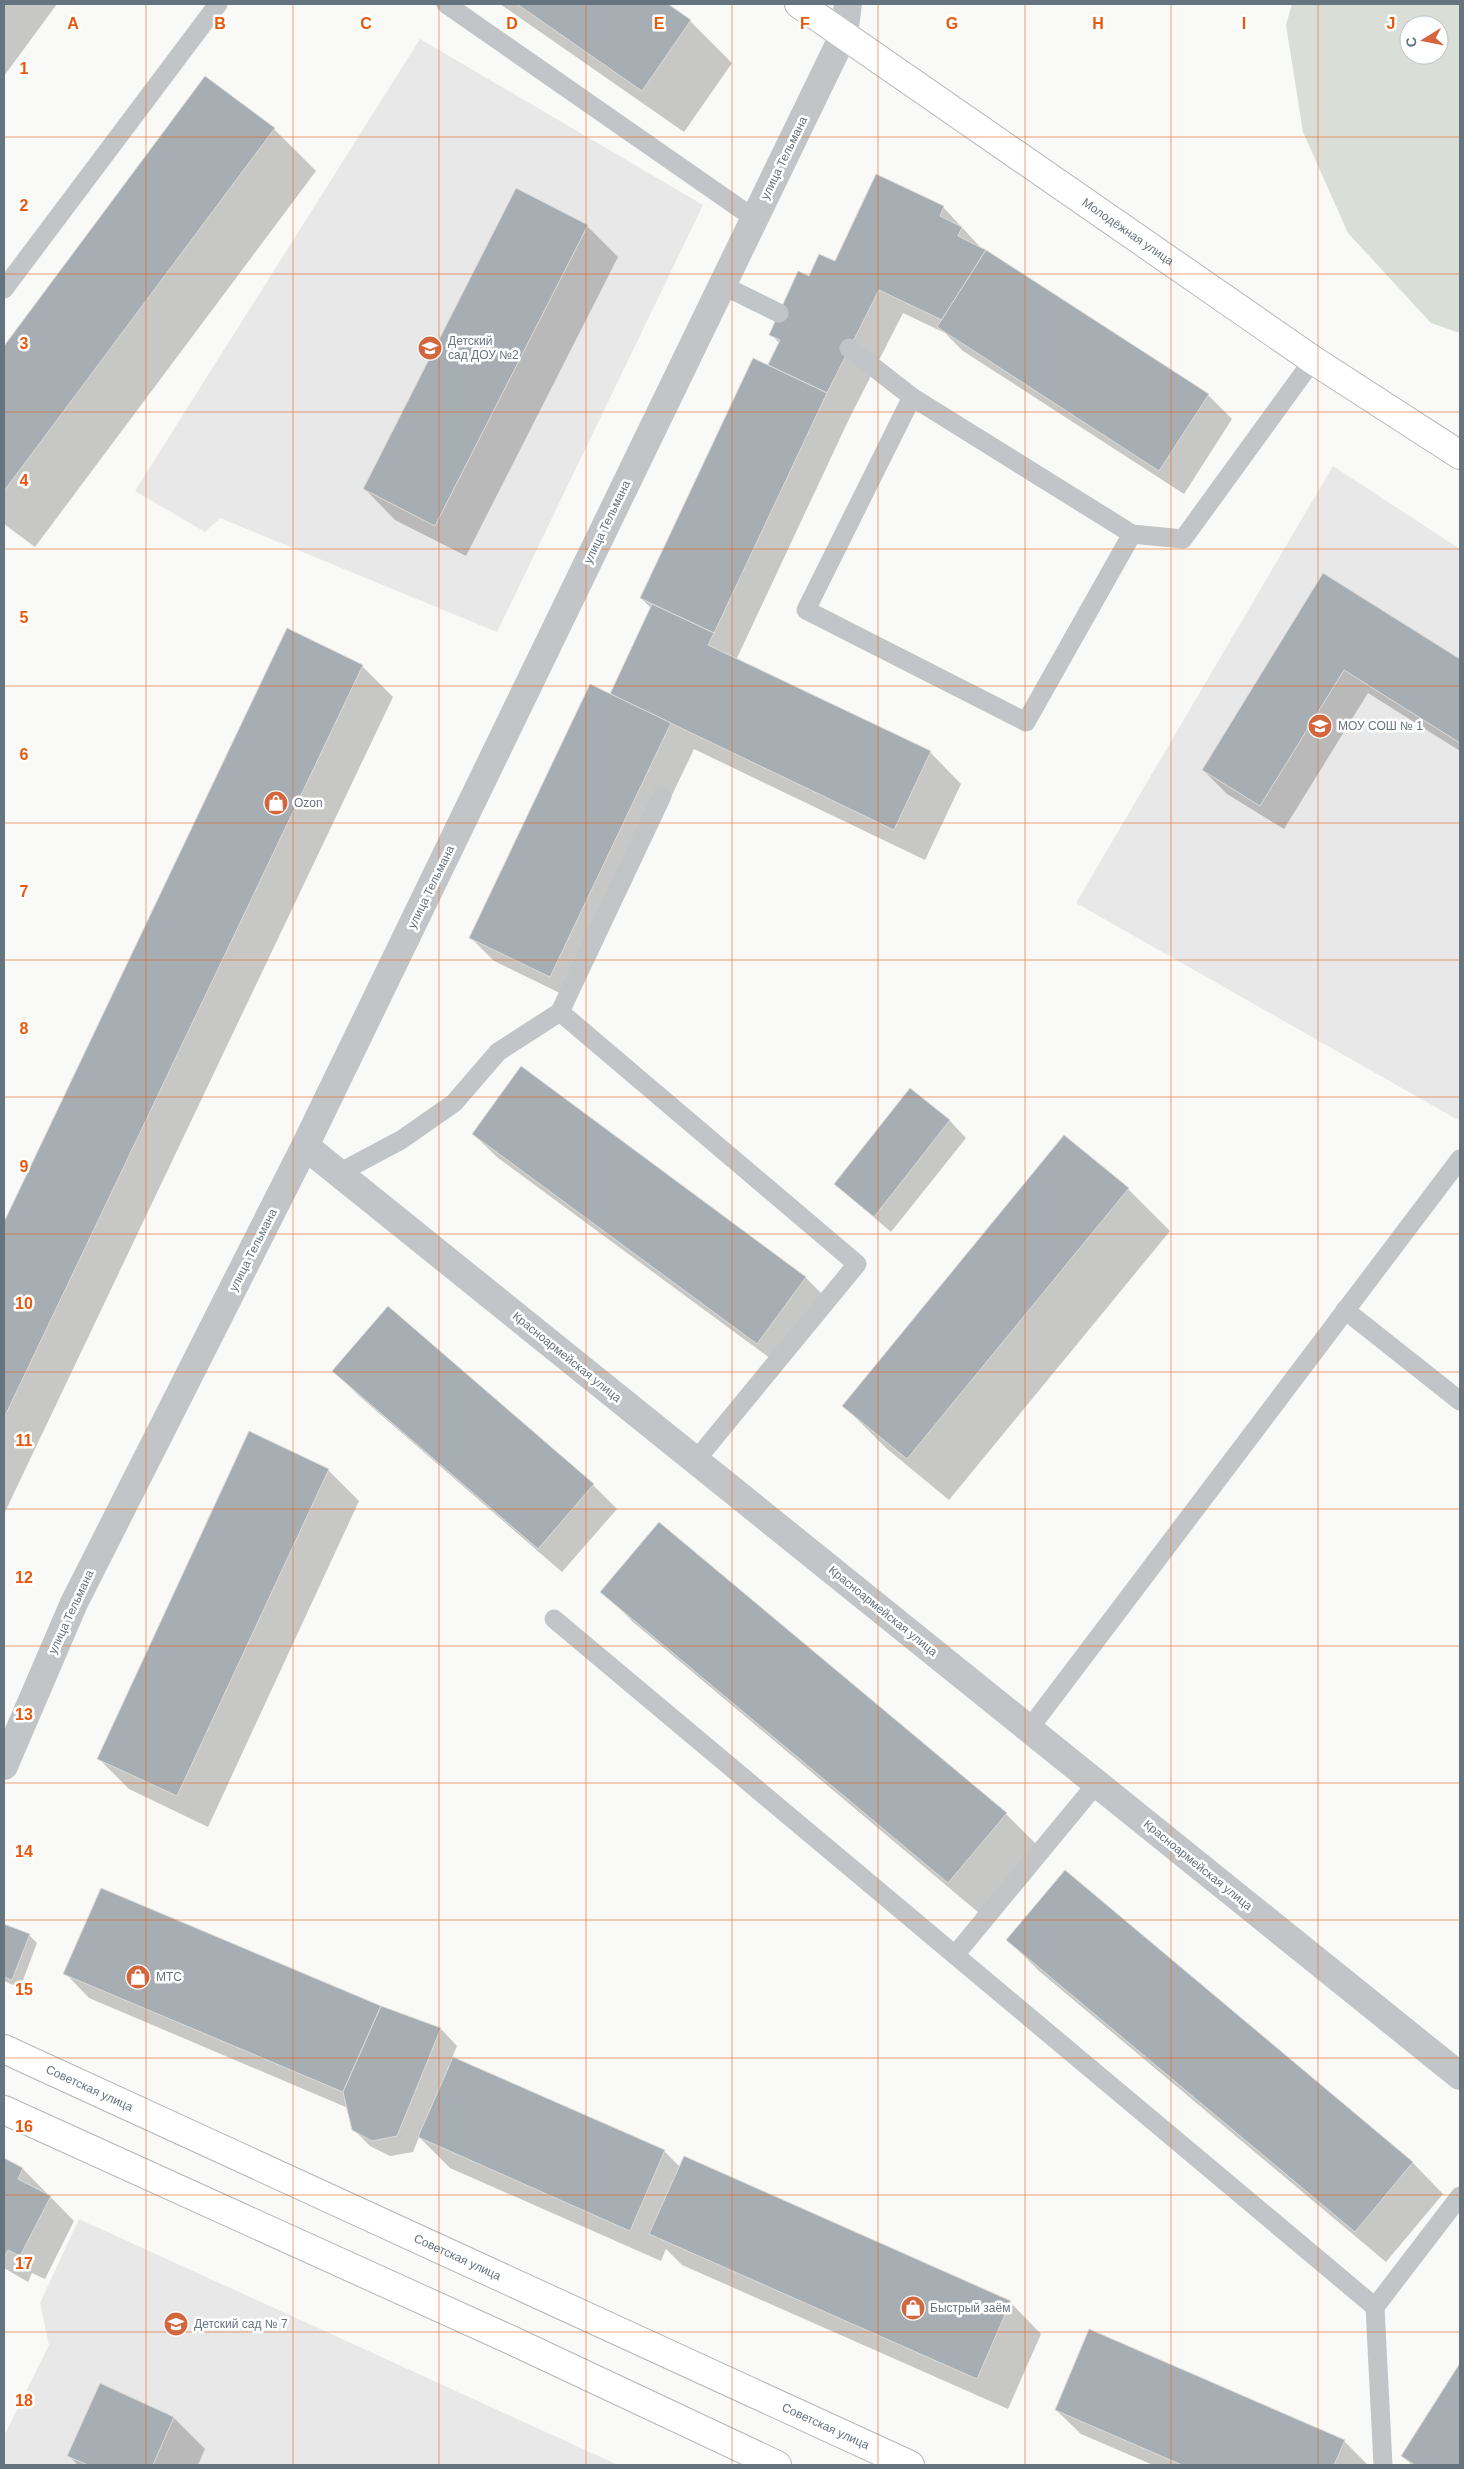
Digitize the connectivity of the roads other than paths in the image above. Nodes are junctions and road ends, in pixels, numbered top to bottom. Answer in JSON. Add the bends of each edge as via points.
{"nodes":[{"id":1,"x":218,"y":4,"type":"edge"},
{"id":2,"x":446,"y":4,"type":"edge"},
{"id":3,"x":800,"y":4,"type":"edge"},
{"id":4,"x":848,"y":4,"type":"edge"},
{"id":5,"x":844,"y":34,"type":"junction"},
{"id":6,"x":755,"y":218,"type":"junction"},
{"id":7,"x":722,"y":285,"type":"junction"},
{"id":8,"x":4,"y":288,"type":"edge"},
{"id":9,"x":779,"y":313,"type":"dead end"},
{"id":10,"x":849,"y":348,"type":"dead end"},
{"id":11,"x":1313,"y":360,"type":"junction"},
{"id":12,"x":912,"y":397,"type":"junction"},
{"id":13,"x":1460,"y":455,"type":"edge"},
{"id":14,"x":1132,"y":534,"type":"junction"},
{"id":15,"x":662,"y":796,"type":"dead end"},
{"id":16,"x":560,"y":1012,"type":"junction"},
{"id":17,"x":305,"y":1146,"type":"junction"},
{"id":18,"x":1460,"y":1158,"type":"edge"},
{"id":19,"x":340,"y":1174,"type":"junction"},
{"id":20,"x":1345,"y":1310,"type":"junction"},
{"id":21,"x":1460,"y":1401,"type":"edge"},
{"id":22,"x":696,"y":1460,"type":"junction"},
{"id":23,"x":554,"y":1619,"type":"dead end"},
{"id":24,"x":1029,"y":1729,"type":"junction"},
{"id":25,"x":4,"y":1766,"type":"edge"},
{"id":26,"x":1097,"y":1784,"type":"junction"},
{"id":27,"x":955,"y":1955,"type":"junction"},
{"id":28,"x":4,"y":2049,"type":"edge"},
{"id":29,"x":1460,"y":2076,"type":"edge"},
{"id":30,"x":4,"y":2110,"type":"edge"},
{"id":31,"x":1460,"y":2196,"type":"edge"},
{"id":32,"x":1375,"y":2307,"type":"junction"},
{"id":33,"x":777,"y":2465,"type":"edge"},
{"id":34,"x":910,"y":2465,"type":"edge"},
{"id":35,"x":1382,"y":2465,"type":"edge"}],
"edges":[{"from":1,"to":8,"type":"lane"},
{"from":2,"to":6,"type":"lane"},
{"from":3,"to":5,"type":"main road","name":"Молодёжная улица"},
{"from":4,"to":5,"type":"street","name":"улица Тельмана"},
{"from":5,"to":6,"type":"street","name":"улица Тельмана"},
{"from":5,"to":11,"type":"main road","name":"Молодёжная улица"},
{"from":6,"to":7,"type":"street","name":"улица Тельмана"},
{"from":7,"to":9,"type":"lane"},
{"from":7,"to":17,"type":"street","name":"улица Тельмана"},
{"from":10,"to":12,"type":"lane"},
{"from":11,"to":13,"type":"main road","name":"Молодёжная улица"},
{"from":11,"to":14,"type":"lane","via":[[1183,539]]},
{"from":12,"to":14,"type":"lane"},
{"from":12,"to":14,"type":"lane","via":[[806,610],[1026,722]]},
{"from":15,"to":16,"type":"lane"},
{"from":16,"to":19,"type":"lane","via":[[498,1052],[454,1103],[401,1140]]},
{"from":16,"to":22,"type":"lane","via":[[857,1264]]},
{"from":17,"to":19,"type":"street","name":"Красноармейская улица"},
{"from":17,"to":25,"type":"street","name":"улица Тельмана","via":[[74,1603]]},
{"from":18,"to":20,"type":"lane"},
{"from":19,"to":22,"type":"street","name":"Красноармейская улица"},
{"from":20,"to":21,"type":"lane"},
{"from":20,"to":24,"type":"lane"},
{"from":22,"to":24,"type":"street","name":"Красноармейская улица"},
{"from":23,"to":27,"type":"lane"},
{"from":24,"to":26,"type":"street","name":"Красноармейская улица"},
{"from":26,"to":27,"type":"lane"},
{"from":26,"to":29,"type":"street","name":"Красноармейская улица"},
{"from":27,"to":32,"type":"lane"},
{"from":28,"to":34,"type":"main road","name":"Советская улица"},
{"from":30,"to":33,"type":"main road","via":[[511,2340]]},
{"from":31,"to":32,"type":"lane"},
{"from":32,"to":35,"type":"lane"}]}
